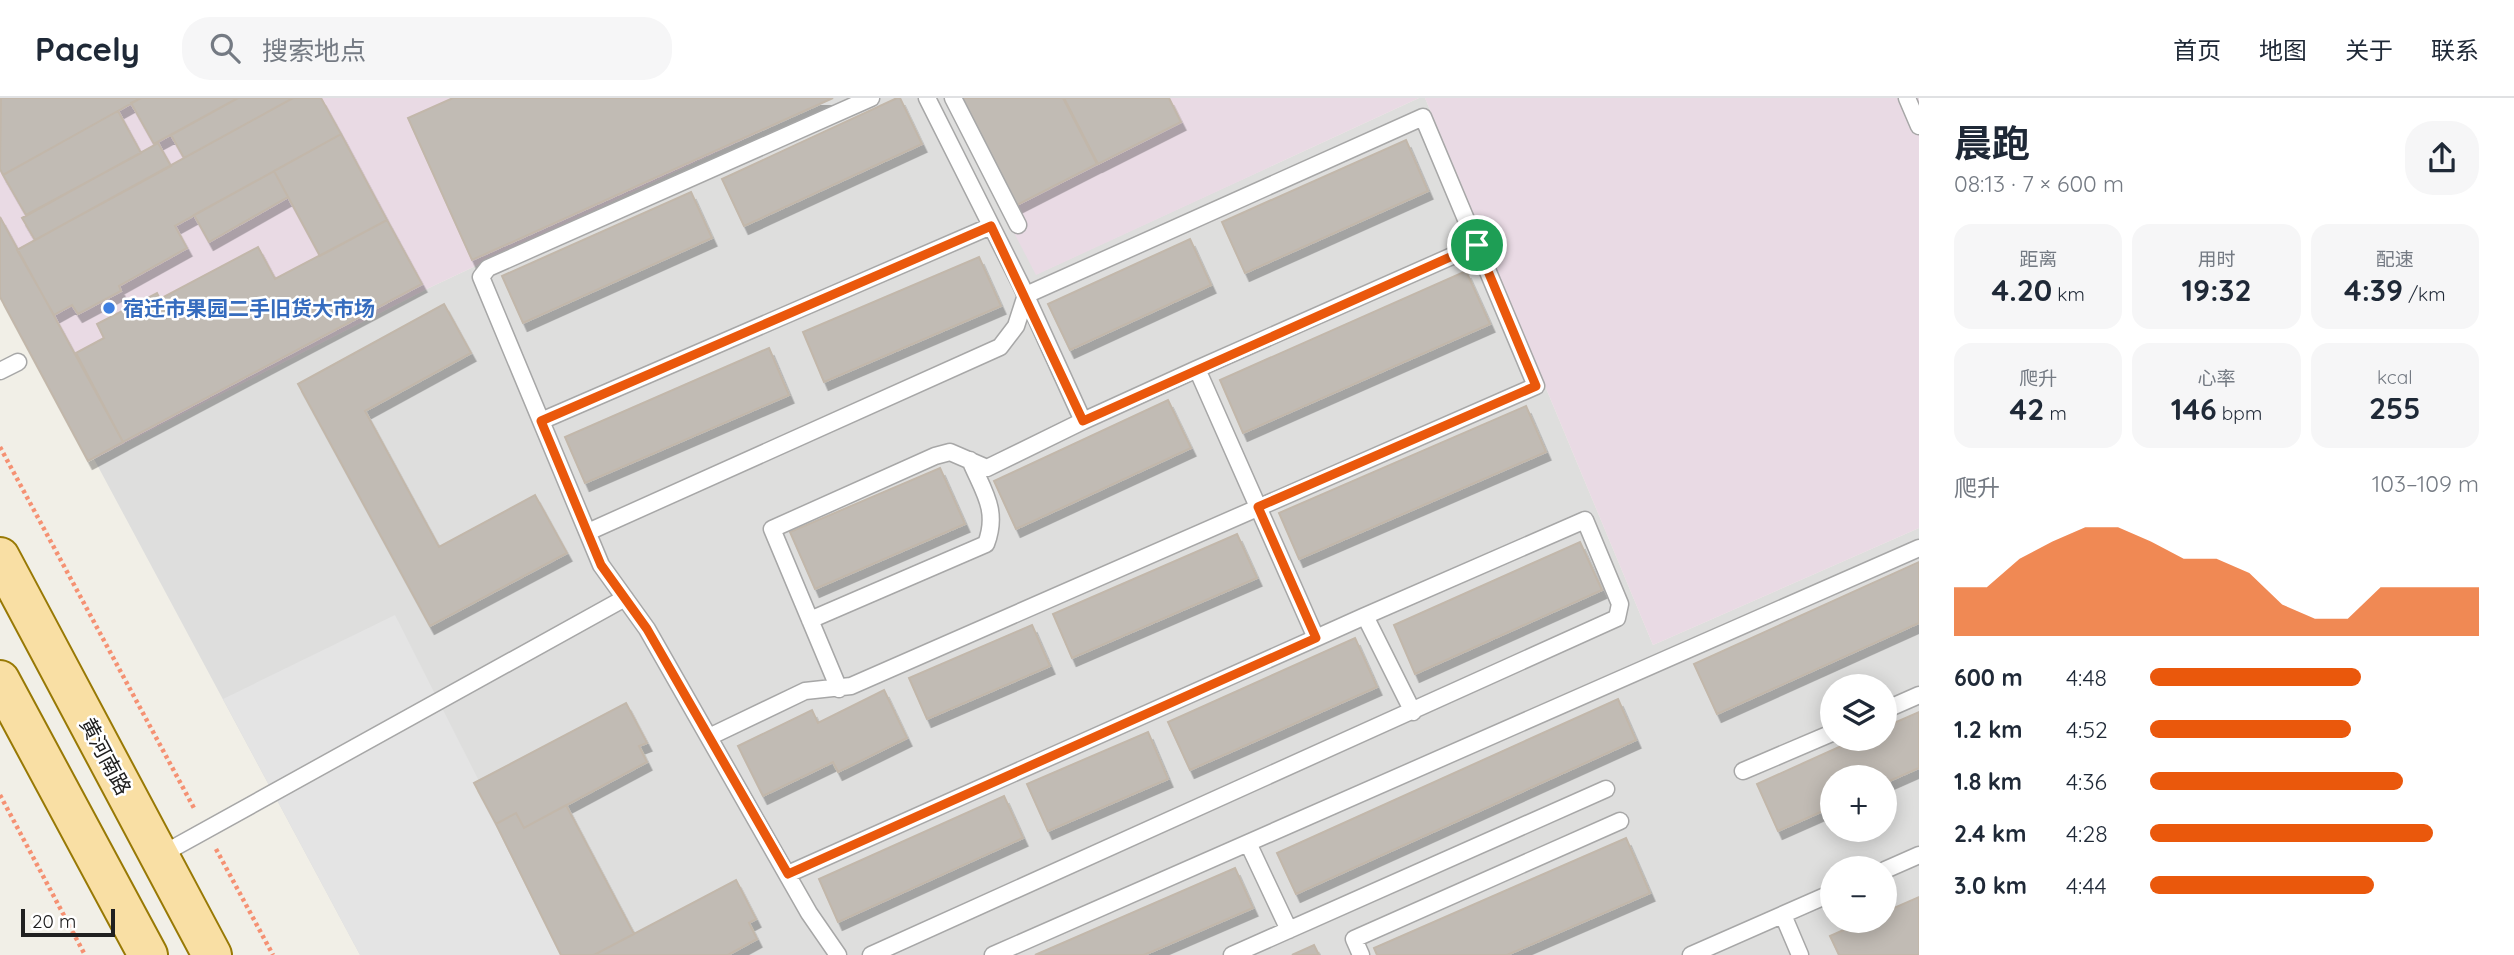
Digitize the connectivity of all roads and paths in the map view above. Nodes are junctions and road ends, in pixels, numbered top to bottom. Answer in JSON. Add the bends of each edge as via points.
{"nodes":[{"id":1,"x":871,"y":98,"type":"edge"},
{"id":2,"x":927,"y":98,"type":"edge"},
{"id":3,"x":953,"y":98,"type":"edge"},
{"id":4,"x":1907,"y":98,"type":"edge"},
{"id":5,"x":1919,"y":126,"type":"edge"},
{"id":6,"x":1018,"y":225,"type":"dead end"},
{"id":7,"x":991,"y":226,"type":"junction"},
{"id":8,"x":1477,"y":245,"type":"junction"},
{"id":9,"x":1026,"y":295,"type":"junction"},
{"id":10,"x":18,"y":362,"type":"dead end"},
{"id":11,"x":1197,"y":369,"type":"junction"},
{"id":12,"x":0,"y":371,"type":"edge"},
{"id":13,"x":541,"y":421,"type":"junction"},
{"id":14,"x":1083,"y":421,"type":"junction"},
{"id":15,"x":0,"y":447,"type":"edge"},
{"id":16,"x":970,"y":460,"type":"junction"},
{"id":17,"x":1258,"y":507,"type":"junction"},
{"id":18,"x":588,"y":533,"type":"junction"},
{"id":19,"x":1919,"y":548,"type":"edge"},
{"id":20,"x":0,"y":556,"type":"edge"},
{"id":21,"x":625,"y":598,"type":"junction"},
{"id":22,"x":1365,"y":616,"type":"junction"},
{"id":23,"x":810,"y":620,"type":"junction"},
{"id":24,"x":1316,"y":638,"type":"junction"},
{"id":25,"x":0,"y":680,"type":"edge"},
{"id":26,"x":839,"y":689,"type":"junction"},
{"id":27,"x":1919,"y":695,"type":"edge"},
{"id":28,"x":1897,"y":705,"type":"edge"},
{"id":29,"x":1413,"y":712,"type":"junction"},
{"id":30,"x":709,"y":737,"type":"junction"},
{"id":31,"x":1820,"y":738,"type":"edge"},
{"id":32,"x":1743,"y":771,"type":"dead end"},
{"id":33,"x":1606,"y":789,"type":"dead end"},
{"id":34,"x":0,"y":794,"type":"edge"},
{"id":35,"x":1620,"y":821,"type":"dead end"},
{"id":36,"x":205,"y":830,"type":"junction"},
{"id":37,"x":1248,"y":843,"type":"junction"},
{"id":38,"x":1919,"y":855,"type":"edge"},
{"id":39,"x":159,"y":856,"type":"junction"},
{"id":40,"x":1897,"y":865,"type":"edge"},
{"id":41,"x":788,"y":874,"type":"junction"},
{"id":42,"x":1820,"y":898,"type":"edge"},
{"id":43,"x":1783,"y":915,"type":"junction"},
{"id":44,"x":1289,"y":930,"type":"junction"},
{"id":45,"x":85,"y":955,"type":"edge"},
{"id":46,"x":148,"y":955,"type":"edge"},
{"id":47,"x":212,"y":955,"type":"edge"},
{"id":48,"x":273,"y":955,"type":"edge"},
{"id":49,"x":838,"y":955,"type":"edge"},
{"id":50,"x":871,"y":955,"type":"edge"},
{"id":51,"x":993,"y":955,"type":"edge"},
{"id":52,"x":1232,"y":955,"type":"edge"},
{"id":53,"x":1361,"y":955,"type":"edge"},
{"id":54,"x":1691,"y":955,"type":"edge"},
{"id":55,"x":1800,"y":955,"type":"edge"}],
"edges":[{"from":1,"to":13,"type":"lane","via":[[488,268],[481,277]]},
{"from":2,"to":7,"type":"lane"},
{"from":3,"to":6,"type":"lane"},
{"from":4,"to":5,"type":"lane"},
{"from":7,"to":9,"type":"lane"},
{"from":7,"to":13,"type":"lane"},
{"from":8,"to":9,"type":"lane","via":[[1423,117]]},
{"from":8,"to":11,"type":"lane"},
{"from":8,"to":17,"type":"lane","via":[[1536,386]]},
{"from":9,"to":14,"type":"lane"},
{"from":9,"to":18,"type":"lane","via":[[1016,326],[1000,347]]},
{"from":10,"to":12,"type":"lane"},
{"from":11,"to":14,"type":"lane"},
{"from":11,"to":17,"type":"lane"},
{"from":13,"to":18,"type":"lane"},
{"from":14,"to":16,"type":"lane","via":[[988,468]]},
{"from":15,"to":36,"type":"path"},
{"from":16,"to":23,"type":"lane","via":[[991,508],[994,525],[986,544]]},
{"from":16,"to":23,"type":"lane","via":[[950,452],[935,456],[772,529]]},
{"from":17,"to":24,"type":"lane"},
{"from":17,"to":26,"type":"lane"},
{"from":18,"to":21,"type":"lane","via":[[601,565]]},
{"from":19,"to":37,"type":"lane"},
{"from":20,"to":39,"type":"main road","name":"黄河南路"},
{"from":21,"to":30,"type":"lane"},
{"from":21,"to":36,"type":"lane"},
{"from":22,"to":24,"type":"lane"},
{"from":22,"to":29,"type":"lane"},
{"from":22,"to":29,"type":"lane","via":[[1585,520],[1620,604],[1617,618]]},
{"from":23,"to":26,"type":"lane"},
{"from":24,"to":41,"type":"lane"},
{"from":25,"to":46,"type":"main road"},
{"from":26,"to":30,"type":"lane","via":[[805,691]]},
{"from":27,"to":28,"type":"lane"},
{"from":29,"to":50,"type":"lane"},
{"from":30,"to":41,"type":"lane"},
{"from":31,"to":32,"type":"lane"},
{"from":33,"to":44,"type":"lane"},
{"from":34,"to":45,"type":"path"},
{"from":35,"to":53,"type":"lane","via":[[1354,939]]},
{"from":36,"to":39,"type":"lane"},
{"from":36,"to":48,"type":"path"},
{"from":37,"to":44,"type":"lane"},
{"from":37,"to":51,"type":"lane"},
{"from":38,"to":40,"type":"lane"},
{"from":39,"to":47,"type":"main road","name":"黄河南路"},
{"from":41,"to":49,"type":"lane"},
{"from":42,"to":43,"type":"lane"},
{"from":43,"to":54,"type":"lane"},
{"from":43,"to":55,"type":"lane"},
{"from":44,"to":52,"type":"lane"}]}
